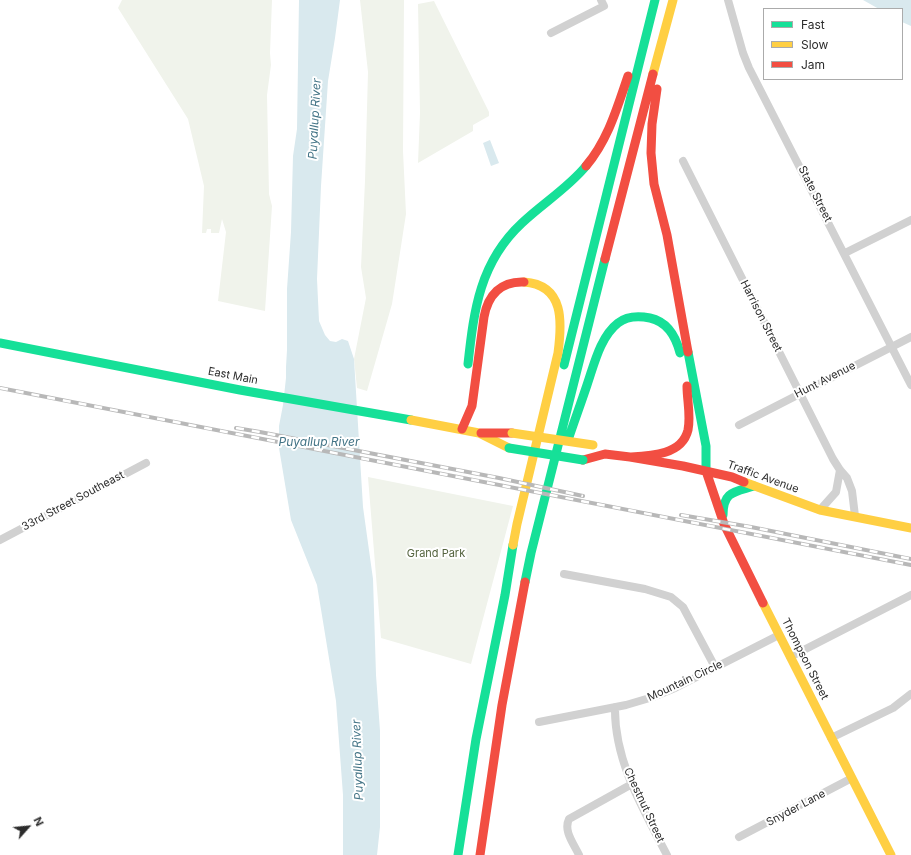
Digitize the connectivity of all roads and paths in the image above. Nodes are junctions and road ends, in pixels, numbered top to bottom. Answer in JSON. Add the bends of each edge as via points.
{"nodes":[{"id":1,"x":655,"y":0,"type":"edge"},
{"id":2,"x":673,"y":0,"type":"edge"},
{"id":3,"x":728,"y":0,"type":"edge"},
{"id":4,"x":602,"y":3,"type":"edge"},
{"id":5,"x":670,"y":14,"type":"junction"},
{"id":6,"x":551,"y":33,"type":"dead end"},
{"id":7,"x":683,"y":161,"type":"dead end"},
{"id":8,"x":911,"y":220,"type":"edge"},
{"id":9,"x":845,"y":253,"type":"junction"},
{"id":10,"x":911,"y":337,"type":"edge"},
{"id":11,"x":0,"y":343,"type":"edge"},
{"id":12,"x":892,"y":346,"type":"junction"},
{"id":13,"x":467,"y":371,"type":"dead end"},
{"id":14,"x":911,"y":385,"type":"edge"},
{"id":15,"x":687,"y":386,"type":"junction"},
{"id":16,"x":800,"y":393,"type":"junction"},
{"id":17,"x":462,"y":408,"type":"dead end"},
{"id":18,"x":739,"y":425,"type":"dead end"},
{"id":19,"x":462,"y":428,"type":"junction"},
{"id":20,"x":479,"y":433,"type":"junction"},
{"id":21,"x":605,"y":454,"type":"junction"},
{"id":22,"x":630,"y":457,"type":"junction"},
{"id":23,"x":146,"y":464,"type":"dead end"},
{"id":24,"x":840,"y":470,"type":"junction"},
{"id":25,"x":706,"y":471,"type":"junction"},
{"id":26,"x":548,"y":486,"type":"junction"},
{"id":27,"x":754,"y":486,"type":"junction"},
{"id":28,"x":820,"y":510,"type":"junction"},
{"id":29,"x":855,"y":516,"type":"junction"},
{"id":30,"x":724,"y":524,"type":"junction"},
{"id":31,"x":911,"y":528,"type":"edge"},
{"id":32,"x":0,"y":540,"type":"edge"},
{"id":33,"x":513,"y":550,"type":"junction"},
{"id":34,"x":564,"y":574,"type":"dead end"},
{"id":35,"x":911,"y":595,"type":"edge"},
{"id":36,"x":779,"y":635,"type":"junction"},
{"id":37,"x":790,"y":657,"type":"junction"},
{"id":38,"x":715,"y":668,"type":"junction"},
{"id":39,"x":911,"y":694,"type":"edge"},
{"id":40,"x":615,"y":707,"type":"junction"},
{"id":41,"x":539,"y":722,"type":"dead end"},
{"id":42,"x":831,"y":738,"type":"junction"},
{"id":43,"x":852,"y":778,"type":"junction"},
{"id":44,"x":632,"y":784,"type":"junction"},
{"id":45,"x":739,"y":837,"type":"dead end"},
{"id":46,"x":458,"y":855,"type":"edge"},
{"id":47,"x":480,"y":855,"type":"edge"},
{"id":48,"x":579,"y":855,"type":"edge"},
{"id":49,"x":667,"y":855,"type":"edge"},
{"id":50,"x":891,"y":855,"type":"edge"}],
"edges":[{"from":1,"to":13,"type":"main road","via":[[615,114],[594,156],[571,180],[526,218],[504,242],[492,261],[478,296]]},
{"from":1,"to":33,"type":"main road","via":[[549,427]]},
{"from":2,"to":5,"type":"main road"},
{"from":3,"to":9,"type":"street","name":"State Street","via":[[749,68]]},
{"from":4,"to":6,"type":"street"},
{"from":5,"to":25,"type":"main road","via":[[652,124],[651,153],[654,184],[667,235],[706,446]]},
{"from":5,"to":26,"type":"main road","via":[[637,133]]},
{"from":7,"to":16,"type":"street","name":"Harrison Street"},
{"from":8,"to":9,"type":"street"},
{"from":9,"to":12,"type":"street","name":"State Street"},
{"from":10,"to":12,"type":"street","name":"Hunt Avenue"},
{"from":11,"to":19,"type":"main road","name":"East Main","via":[[240,390]]},
{"from":12,"to":14,"type":"street","name":"State Street"},
{"from":12,"to":16,"type":"street","name":"Hunt Avenue"},
{"from":15,"to":22,"type":"main road","via":[[688,428],[681,445],[673,451]]},
{"from":15,"to":25,"type":"main road","name":"Thompson Street"},
{"from":15,"to":26,"type":"main road","via":[[678,344],[674,334],[666,326],[647,316],[634,317],[617,324],[606,337],[599,352],[573,426]]},
{"from":16,"to":18,"type":"street","name":"Hunt Avenue"},
{"from":16,"to":24,"type":"street","name":"Harrison Street"},
{"from":17,"to":19,"type":"main road"},
{"from":19,"to":20,"type":"main road","name":"Traffic Avenue"},
{"from":19,"to":33,"type":"main road","via":[[471,410],[484,316],[490,298],[511,283],[525,281],[539,286],[557,302],[561,332]]},
{"from":20,"to":21,"type":"main road","name":"Traffic Avenue","bridge":true,"via":[[512,433],[593,445]]},
{"from":20,"to":21,"type":"main road","name":"Traffic Avenue","bridge":true,"via":[[509,448],[583,460]]},
{"from":21,"to":22,"type":"main road","name":"Traffic Avenue"},
{"from":22,"to":25,"type":"main road","name":"Traffic Avenue"},
{"from":23,"to":32,"type":"street","name":"33rd Street Southeast"},
{"from":24,"to":28,"type":"street","via":[[836,492]]},
{"from":24,"to":29,"type":"street","name":"Harrison Street","via":[[847,478],[852,491]]},
{"from":25,"to":27,"type":"main road","name":"Traffic Avenue","via":[[732,477]]},
{"from":25,"to":30,"type":"main road","name":"Thompson Street"},
{"from":26,"to":47,"type":"main road","via":[[531,553],[503,697]]},
{"from":27,"to":28,"type":"main road","name":"Traffic Avenue"},
{"from":27,"to":30,"type":"main road","via":[[727,496],[723,506]]},
{"from":28,"to":29,"type":"main road","name":"Traffic Avenue"},
{"from":29,"to":31,"type":"main road","name":"Traffic Avenue"},
{"from":30,"to":36,"type":"main road","name":"Thompson Street"},
{"from":33,"to":46,"type":"main road","via":[[476,740]]},
{"from":34,"to":38,"type":"street","via":[[645,589],[671,597],[683,607]]},
{"from":35,"to":37,"type":"street"},
{"from":36,"to":37,"type":"main road","name":"Thompson Street"},
{"from":36,"to":38,"type":"street","name":"Mountain Circle"},
{"from":37,"to":42,"type":"main road","name":"Thompson Street"},
{"from":38,"to":40,"type":"street","name":"Mountain Circle","via":[[658,695]]},
{"from":39,"to":42,"type":"street","via":[[893,708]]},
{"from":40,"to":41,"type":"street","name":"Mountain Circle"},
{"from":40,"to":44,"type":"street","name":"Chestnut Street","via":[[618,742]]},
{"from":42,"to":43,"type":"main road","name":"Thompson Street"},
{"from":43,"to":45,"type":"street","name":"Snyder Lane"},
{"from":43,"to":50,"type":"main road","name":"Thompson Street"},
{"from":44,"to":48,"type":"street","via":[[569,819],[567,831]]},
{"from":44,"to":49,"type":"street","name":"Chestnut Street"}]}
